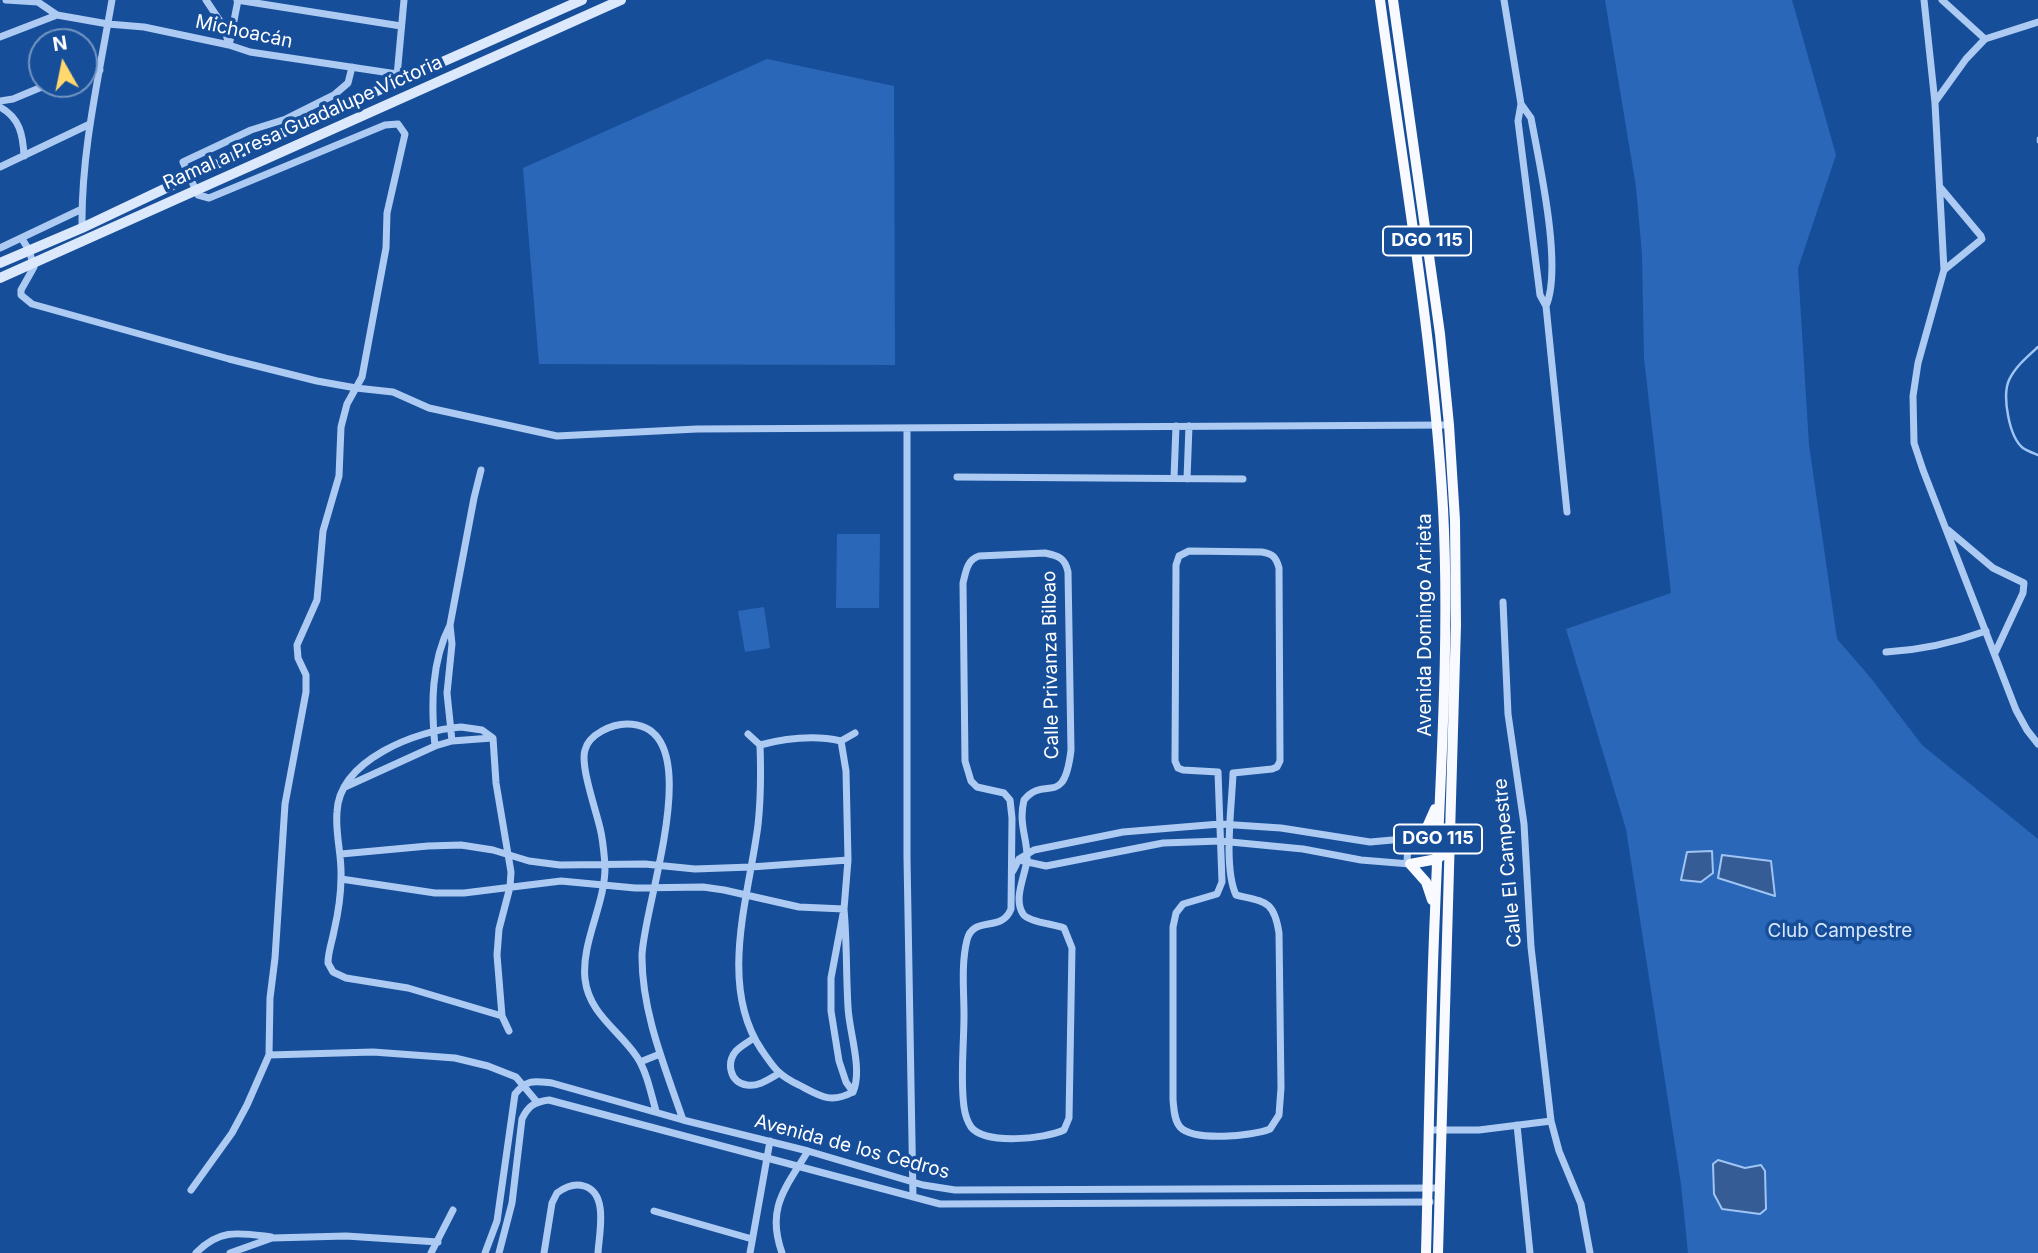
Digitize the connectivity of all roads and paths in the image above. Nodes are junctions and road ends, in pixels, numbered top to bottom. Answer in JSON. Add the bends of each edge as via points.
{"nodes":[{"id":1,"x":6,"y":0,"type":"edge"},
{"id":2,"x":112,"y":0,"type":"edge"},
{"id":3,"x":206,"y":0,"type":"edge"},
{"id":4,"x":237,"y":0,"type":"edge"},
{"id":5,"x":404,"y":0,"type":"edge"},
{"id":6,"x":582,"y":0,"type":"edge"},
{"id":7,"x":621,"y":0,"type":"edge"},
{"id":8,"x":1380,"y":0,"type":"edge"},
{"id":9,"x":1393,"y":0,"type":"edge"},
{"id":10,"x":1504,"y":0,"type":"edge"},
{"id":11,"x":1924,"y":0,"type":"edge"},
{"id":12,"x":1942,"y":0,"type":"edge"},
{"id":13,"x":57,"y":15,"type":"junction"},
{"id":14,"x":1395,"y":18,"type":"junction"},
{"id":15,"x":1383,"y":20,"type":"junction"},
{"id":16,"x":2038,"y":22,"type":"edge"},
{"id":17,"x":108,"y":24,"type":"junction"},
{"id":18,"x":401,"y":26,"type":"junction"},
{"id":19,"x":0,"y":37,"type":"edge"},
{"id":20,"x":1985,"y":39,"type":"junction"},
{"id":21,"x":229,"y":45,"type":"junction"},
{"id":22,"x":352,"y":68,"type":"junction"},
{"id":23,"x":100,"y":70,"type":"joint"},
{"id":24,"x":398,"y":78,"type":"junction"},
{"id":25,"x":28,"y":93,"type":"edge"},
{"id":26,"x":0,"y":101,"type":"edge"},
{"id":27,"x":1935,"y":103,"type":"junction"},
{"id":28,"x":1521,"y":104,"type":"junction"},
{"id":29,"x":0,"y":107,"type":"edge"},
{"id":30,"x":90,"y":124,"type":"junction"},
{"id":31,"x":24,"y":156,"type":"junction"},
{"id":32,"x":0,"y":167,"type":"edge"},
{"id":33,"x":188,"y":176,"type":"junction"},
{"id":34,"x":1940,"y":186,"type":"junction"},
{"id":35,"x":194,"y":190,"type":"junction"},
{"id":36,"x":82,"y":209,"type":"junction"},
{"id":37,"x":82,"y":228,"type":"junction"},
{"id":38,"x":22,"y":239,"type":"junction"},
{"id":39,"x":0,"y":248,"type":"edge"},
{"id":40,"x":29,"y":250,"type":"junction"},
{"id":41,"x":0,"y":263,"type":"edge"},
{"id":42,"x":34,"y":263,"type":"junction"},
{"id":43,"x":1944,"y":270,"type":"junction"},
{"id":44,"x":0,"y":278,"type":"edge"},
{"id":45,"x":1546,"y":306,"type":"junction"},
{"id":46,"x":1434,"y":335,"type":"junction"},
{"id":47,"x":356,"y":388,"type":"junction"},
{"id":48,"x":1437,"y":425,"type":"junction"},
{"id":49,"x":1449,"y":425,"type":"junction"},
{"id":50,"x":1176,"y":426,"type":"junction"},
{"id":51,"x":1189,"y":426,"type":"junction"},
{"id":52,"x":907,"y":428,"type":"junction"},
{"id":53,"x":481,"y":470,"type":"dead end"},
{"id":54,"x":957,"y":477,"type":"dead end"},
{"id":55,"x":1174,"y":478,"type":"junction"},
{"id":56,"x":1187,"y":478,"type":"junction"},
{"id":57,"x":1243,"y":479,"type":"dead end"},
{"id":58,"x":1566,"y":512,"type":"dead end"},
{"id":59,"x":1947,"y":529,"type":"junction"},
{"id":60,"x":1503,"y":602,"type":"dead end"},
{"id":61,"x":1450,"y":624,"type":"junction"},
{"id":62,"x":450,"y":625,"type":"junction"},
{"id":63,"x":1986,"y":631,"type":"junction"},
{"id":64,"x":1886,"y":652,"type":"dead end"},
{"id":65,"x":1995,"y":653,"type":"junction"},
{"id":66,"x":449,"y":728,"type":"junction"},
{"id":67,"x":434,"y":730,"type":"junction"},
{"id":68,"x":855,"y":733,"type":"dead end"},
{"id":69,"x":748,"y":734,"type":"dead end"},
{"id":70,"x":493,"y":738,"type":"junction"},
{"id":71,"x":452,"y":741,"type":"junction"},
{"id":72,"x":841,"y":741,"type":"junction"},
{"id":73,"x":2038,"y":744,"type":"edge"},
{"id":74,"x":760,"y":745,"type":"junction"},
{"id":75,"x":435,"y":746,"type":"junction"},
{"id":76,"x":1441,"y":782,"type":"junction"},
{"id":77,"x":344,"y":787,"type":"junction"},
{"id":78,"x":1220,"y":824,"type":"junction"},
{"id":79,"x":1231,"y":824,"type":"junction"},
{"id":80,"x":1438,"y":836,"type":"junction"},
{"id":81,"x":1411,"y":839,"type":"junction"},
{"id":82,"x":1012,"y":840,"type":"junction"},
{"id":83,"x":1220,"y":841,"type":"junction"},
{"id":84,"x":1230,"y":842,"type":"junction"},
{"id":85,"x":1449,"y":849,"type":"junction"},
{"id":86,"x":1027,"y":853,"type":"junction"},
{"id":87,"x":341,"y":854,"type":"junction"},
{"id":88,"x":509,"y":855,"type":"junction"},
{"id":89,"x":1437,"y":859,"type":"junction"},
{"id":90,"x":848,"y":860,"type":"junction"},
{"id":91,"x":1023,"y":861,"type":"junction"},
{"id":92,"x":1409,"y":863,"type":"junction"},
{"id":93,"x":605,"y":864,"type":"junction"},
{"id":94,"x":661,"y":866,"type":"junction"},
{"id":95,"x":751,"y":867,"type":"junction"},
{"id":96,"x":341,"y":879,"type":"junction"},
{"id":97,"x":1011,"y":885,"type":"junction"},
{"id":98,"x":604,"y":886,"type":"junction"},
{"id":99,"x":510,"y":887,"type":"junction"},
{"id":100,"x":653,"y":887,"type":"junction"},
{"id":101,"x":747,"y":896,"type":"junction"},
{"id":102,"x":844,"y":909,"type":"junction"},
{"id":103,"x":1434,"y":913,"type":"junction"},
{"id":104,"x":502,"y":1016,"type":"junction"},
{"id":105,"x":509,"y":1031,"type":"dead end"},
{"id":106,"x":754,"y":1038,"type":"junction"},
{"id":107,"x":660,"y":1054,"type":"junction"},
{"id":108,"x":269,"y":1055,"type":"junction"},
{"id":109,"x":640,"y":1062,"type":"junction"},
{"id":110,"x":778,"y":1074,"type":"junction"},
{"id":111,"x":523,"y":1084,"type":"junction"},
{"id":112,"x":853,"y":1092,"type":"junction"},
{"id":113,"x":537,"y":1102,"type":"junction"},
{"id":114,"x":656,"y":1111,"type":"junction"},
{"id":115,"x":683,"y":1120,"type":"junction"},
{"id":116,"x":1551,"y":1121,"type":"junction"},
{"id":117,"x":1517,"y":1125,"type":"junction"},
{"id":118,"x":1428,"y":1130,"type":"junction"},
{"id":119,"x":1442,"y":1131,"type":"junction"},
{"id":120,"x":770,"y":1141,"type":"junction"},
{"id":121,"x":808,"y":1152,"type":"junction"},
{"id":122,"x":765,"y":1158,"type":"junction"},
{"id":123,"x":799,"y":1166,"type":"junction"},
{"id":124,"x":913,"y":1182,"type":"junction"},
{"id":125,"x":1428,"y":1188,"type":"junction"},
{"id":126,"x":1440,"y":1188,"type":"junction"},
{"id":127,"x":191,"y":1190,"type":"dead end"},
{"id":128,"x":913,"y":1197,"type":"junction"},
{"id":129,"x":1440,"y":1201,"type":"junction"},
{"id":130,"x":1427,"y":1202,"type":"junction"},
{"id":131,"x":760,"y":1205,"type":"junction"},
{"id":132,"x":453,"y":1210,"type":"dead end"},
{"id":133,"x":654,"y":1211,"type":"dead end"},
{"id":134,"x":777,"y":1211,"type":"junction"},
{"id":135,"x":272,"y":1238,"type":"junction"},
{"id":136,"x":752,"y":1239,"type":"junction"},
{"id":137,"x":438,"y":1242,"type":"junction"},
{"id":138,"x":196,"y":1253,"type":"edge"},
{"id":139,"x":230,"y":1253,"type":"edge"},
{"id":140,"x":431,"y":1253,"type":"edge"},
{"id":141,"x":485,"y":1253,"type":"edge"},
{"id":142,"x":499,"y":1253,"type":"edge"},
{"id":143,"x":544,"y":1253,"type":"edge"},
{"id":144,"x":598,"y":1253,"type":"edge"},
{"id":145,"x":750,"y":1253,"type":"edge"},
{"id":146,"x":782,"y":1253,"type":"edge"},
{"id":147,"x":1426,"y":1253,"type":"edge"},
{"id":148,"x":1438,"y":1253,"type":"edge"},
{"id":149,"x":1530,"y":1253,"type":"edge"},
{"id":150,"x":1590,"y":1253,"type":"edge"}],
"edges":[{"from":1,"to":13,"type":"street","name":"Michoacán","via":[[38,2]]},
{"from":2,"to":17,"type":"street"},
{"from":3,"to":21,"type":"street","via":[[224,27]]},
{"from":4,"to":18,"type":"street"},
{"from":4,"to":21,"type":"street"},
{"from":5,"to":18,"type":"street"},
{"from":6,"to":24,"type":"main road","name":"Ramal a Presa Guadalupe Victoria"},
{"from":7,"to":35,"type":"main road","name":"Ramal a Presa Guadalupe Victoria"},
{"from":8,"to":15,"type":"main road","name":"Avenida Domingo Arrieta","number":"DGO 115"},
{"from":9,"to":14,"type":"main road","name":"Avenida Domingo Arrieta","number":"DGO 115"},
{"from":10,"to":28,"type":"street"},
{"from":11,"to":27,"type":"street"},
{"from":12,"to":20,"type":"street"},
{"from":13,"to":17,"type":"street","name":"Michoacán"},
{"from":13,"to":19,"type":"street"},
{"from":14,"to":15,"type":"main road"},
{"from":14,"to":46,"type":"main road","name":"Avenida Domingo Arrieta","number":"DGO 115"},
{"from":15,"to":46,"type":"main road","name":"Avenida Domingo Arrieta","number":"DGO 115"},
{"from":16,"to":20,"type":"street"},
{"from":17,"to":21,"type":"street","name":"Michoacán"},
{"from":17,"to":23,"type":"street"},
{"from":18,"to":24,"type":"street"},
{"from":20,"to":27,"type":"street"},
{"from":21,"to":22,"type":"street","name":"Michoacán"},
{"from":22,"to":24,"type":"street","name":"Michoacán"},
{"from":22,"to":33,"type":"street","via":[[348,83],[334,95],[183,162]]},
{"from":23,"to":30,"type":"street"},
{"from":24,"to":33,"type":"main road","name":"Ramal a Presa Guadalupe Victoria"},
{"from":25,"to":26,"type":"street"},
{"from":27,"to":34,"type":"street"},
{"from":28,"to":45,"type":"street","via":[[1518,121],[1540,295]]},
{"from":28,"to":45,"type":"street","via":[[1531,118],[1548,220],[1551,293]]},
{"from":29,"to":31,"type":"street","via":[[21,128]]},
{"from":30,"to":31,"type":"street"},
{"from":30,"to":36,"type":"street"},
{"from":31,"to":32,"type":"street"},
{"from":33,"to":35,"type":"street"},
{"from":33,"to":37,"type":"main road","name":"Ramal a Presa Guadalupe Victoria"},
{"from":34,"to":43,"type":"street"},
{"from":34,"to":43,"type":"street","via":[[1982,239]]},
{"from":35,"to":42,"type":"main road","name":"Ramal a Presa Guadalupe Victoria"},
{"from":35,"to":47,"type":"street","via":[[209,198],[385,125],[401,127],[405,134],[387,213],[386,248],[362,377]]},
{"from":36,"to":37,"type":"street"},
{"from":36,"to":38,"type":"street"},
{"from":37,"to":40,"type":"main road","name":"Ramal a Presa Guadalupe Victoria"},
{"from":38,"to":39,"type":"street"},
{"from":38,"to":40,"type":"street"},
{"from":40,"to":41,"type":"main road","name":"Ramal a Presa Guadalupe Victoria"},
{"from":40,"to":42,"type":"street"},
{"from":42,"to":44,"type":"main road","name":"Ramal a Presa Guadalupe Victoria"},
{"from":42,"to":47,"type":"street","via":[[20,290],[32,304],[229,359]]},
{"from":43,"to":59,"type":"street","via":[[1918,363],[1912,419],[1914,443]]},
{"from":45,"to":58,"type":"street"},
{"from":46,"to":48,"type":"main road","name":"Avenida Domingo Arrieta","number":"DGO 115"},
{"from":46,"to":49,"type":"main road","name":"Avenida Domingo Arrieta","number":"DGO 115"},
{"from":47,"to":52,"type":"street","via":[[393,392],[429,408],[557,436]]},
{"from":47,"to":108,"type":"street","via":[[341,427],[339,476],[323,531],[317,600],[296,652],[306,675],[306,692],[285,804]]},
{"from":48,"to":49,"type":"street"},
{"from":48,"to":51,"type":"street"},
{"from":48,"to":61,"type":"main road","name":"Avenida Domingo Arrieta","number":"DGO 115"},
{"from":49,"to":61,"type":"main road","name":"Avenida Domingo Arrieta","number":"DGO 115","via":[[1455,520]]},
{"from":50,"to":51,"type":"street"},
{"from":50,"to":52,"type":"street"},
{"from":50,"to":55,"type":"street"},
{"from":51,"to":56,"type":"street"},
{"from":52,"to":124,"type":"street"},
{"from":53,"to":62,"type":"street"},
{"from":54,"to":55,"type":"street"},
{"from":55,"to":56,"type":"street"},
{"from":56,"to":57,"type":"street"},
{"from":59,"to":63,"type":"street"},
{"from":59,"to":65,"type":"street","via":[[1993,568],[2024,583]]},
{"from":60,"to":116,"type":"street","name":"Calle El Campestre","via":[[1508,714],[1524,824],[1531,947]]},
{"from":61,"to":76,"type":"main road","name":"Avenida Domingo Arrieta","number":"DGO 115"},
{"from":61,"to":85,"type":"main road","name":"Avenida Domingo Arrieta","number":"DGO 115"},
{"from":62,"to":66,"type":"street"},
{"from":62,"to":67,"type":"street","via":[[435,673]]},
{"from":63,"to":64,"type":"street","via":[[1952,643]]},
{"from":63,"to":65,"type":"street"},
{"from":65,"to":73,"type":"street","via":[[2016,710]]},
{"from":66,"to":67,"type":"street"},
{"from":66,"to":70,"type":"street","via":[[482,730]]},
{"from":66,"to":71,"type":"street"},
{"from":67,"to":75,"type":"street"},
{"from":67,"to":77,"type":"street","via":[[384,751],[352,773]]},
{"from":68,"to":72,"type":"street"},
{"from":69,"to":74,"type":"street"},
{"from":70,"to":71,"type":"street"},
{"from":70,"to":88,"type":"street"},
{"from":71,"to":75,"type":"street"},
{"from":72,"to":74,"type":"street","via":[[808,737]]},
{"from":72,"to":90,"type":"street"},
{"from":74,"to":95,"type":"street","via":[[761,790]]},
{"from":75,"to":77,"type":"street"},
{"from":76,"to":80,"type":"main road","name":"Avenida Domingo Arrieta","number":"DGO 115"},
{"from":76,"to":81,"type":"main road","via":[[1433,820]]},
{"from":77,"to":87,"type":"street","via":[[336,814]]},
{"from":78,"to":79,"type":"street"},
{"from":78,"to":79,"type":"street","via":[[1218,772],[1183,770],[1175,761],[1176,565],[1179,556],[1189,551],[1262,552],[1276,558],[1279,568],[1280,761],[1272,769],[1233,773]]},
{"from":78,"to":83,"type":"street"},
{"from":78,"to":86,"type":"street","via":[[1124,832]]},
{"from":79,"to":81,"type":"street","via":[[1370,842]]},
{"from":79,"to":84,"type":"street"},
{"from":80,"to":81,"type":"main road"},
{"from":80,"to":85,"type":"main road"},
{"from":80,"to":89,"type":"main road","name":"Avenida Domingo Arrieta","number":"DGO 115"},
{"from":81,"to":92,"type":"street"},
{"from":82,"to":86,"type":"street","name":"Calle Privanza Bilbao","via":[[1010,800],[1004,793],[977,787],[965,761],[964,583],[973,558],[1045,553],[1059,556],[1068,572],[1071,750],[1062,784],[1024,800],[1021,827]]},
{"from":82,"to":91,"type":"street"},
{"from":82,"to":97,"type":"street"},
{"from":83,"to":84,"type":"street"},
{"from":83,"to":84,"type":"street","via":[[1220,889],[1210,897],[1183,904],[1173,927],[1175,1117],[1181,1128],[1206,1136],[1261,1133],[1270,1129],[1279,1115],[1277,920],[1271,907],[1236,895],[1230,878]]},
{"from":83,"to":91,"type":"street","via":[[1136,847],[1046,866]]},
{"from":84,"to":92,"type":"street"},
{"from":85,"to":89,"type":"main road"},
{"from":85,"to":119,"type":"main road","name":"Avenida Domingo Arrieta","number":"DGO 115"},
{"from":86,"to":91,"type":"street"},
{"from":87,"to":88,"type":"street","via":[[461,845]]},
{"from":87,"to":96,"type":"street"},
{"from":88,"to":93,"type":"street","via":[[560,865]]},
{"from":88,"to":99,"type":"street"},
{"from":89,"to":92,"type":"main road"},
{"from":89,"to":103,"type":"main road","name":"Avenida Domingo Arrieta","number":"DGO 115"},
{"from":90,"to":95,"type":"street"},
{"from":90,"to":102,"type":"street"},
{"from":91,"to":97,"type":"street","via":[[1014,868]]},
{"from":91,"to":97,"type":"street","via":[[1021,911],[1030,920],[1064,928],[1072,948],[1069,1118],[1064,1130],[1041,1137],[984,1135],[974,1130],[964,1110],[967,939],[976,927],[1008,916]]},
{"from":92,"to":103,"type":"main road","via":[[1426,882]]},
{"from":93,"to":94,"type":"street"},
{"from":93,"to":94,"type":"street","via":[[584,751],[592,738],[609,727],[638,724],[653,731],[665,752],[669,807]]},
{"from":93,"to":98,"type":"street"},
{"from":94,"to":95,"type":"street"},
{"from":94,"to":100,"type":"street"},
{"from":95,"to":101,"type":"street"},
{"from":96,"to":99,"type":"street","via":[[435,892]]},
{"from":96,"to":104,"type":"street","via":[[328,955],[333,972]]},
{"from":98,"to":99,"type":"street","via":[[561,881]]},
{"from":98,"to":100,"type":"street"},
{"from":98,"to":109,"type":"street","via":[[585,979],[594,1008]]},
{"from":99,"to":104,"type":"street","via":[[497,955]]},
{"from":100,"to":101,"type":"street","via":[[703,887]]},
{"from":100,"to":107,"type":"street","via":[[642,955],[646,1001]]},
{"from":101,"to":102,"type":"street","via":[[799,908]]},
{"from":101,"to":106,"type":"street","via":[[739,964]]},
{"from":102,"to":112,"type":"street","via":[[848,1010],[858,1080]]},
{"from":102,"to":112,"type":"street","via":[[831,978],[831,1011],[839,1061]]},
{"from":103,"to":118,"type":"main road","name":"Avenida Domingo Arrieta","number":"DGO 115"},
{"from":104,"to":105,"type":"street"},
{"from":106,"to":110,"type":"street"},
{"from":106,"to":110,"type":"street","via":[[730,1061],[736,1080],[746,1086]]},
{"from":107,"to":109,"type":"street"},
{"from":107,"to":115,"type":"street"},
{"from":108,"to":111,"type":"street","via":[[373,1052],[438,1056],[500,1070]]},
{"from":108,"to":127,"type":"street","via":[[232,1133]]},
{"from":109,"to":114,"type":"street"},
{"from":110,"to":112,"type":"street","via":[[820,1096],[834,1099]]},
{"from":111,"to":113,"type":"street"},
{"from":111,"to":114,"type":"street","name":"Avenida de los Cedros","via":[[552,1083]]},
{"from":111,"to":141,"type":"street","via":[[515,1094],[497,1221]]},
{"from":113,"to":122,"type":"street","name":"Avenida de los Cedros","via":[[573,1105]]},
{"from":113,"to":142,"type":"street","via":[[527,1108],[522,1119],[512,1203]]},
{"from":114,"to":115,"type":"street","name":"Avenida de los Cedros"},
{"from":115,"to":120,"type":"street","name":"Avenida de los Cedros"},
{"from":116,"to":117,"type":"street"},
{"from":116,"to":150,"type":"street","name":"Calle El Campestre","via":[[1581,1204]]},
{"from":117,"to":119,"type":"street"},
{"from":117,"to":149,"type":"street"},
{"from":118,"to":119,"type":"street"},
{"from":118,"to":125,"type":"main road","name":"Avenida Domingo Arrieta","number":"DGO 115"},
{"from":119,"to":126,"type":"main road","name":"Avenida Domingo Arrieta","number":"DGO 115"},
{"from":120,"to":121,"type":"street","name":"Avenida de los Cedros"},
{"from":120,"to":122,"type":"street"},
{"from":121,"to":123,"type":"street"},
{"from":121,"to":124,"type":"street","name":"Avenida de los Cedros"},
{"from":122,"to":123,"type":"street","name":"Avenida de los Cedros"},
{"from":122,"to":131,"type":"street"},
{"from":123,"to":128,"type":"street","name":"Avenida de los Cedros"},
{"from":123,"to":134,"type":"street"},
{"from":124,"to":125,"type":"street","name":"Avenida de los Cedros","via":[[955,1190]]},
{"from":124,"to":128,"type":"street"},
{"from":125,"to":126,"type":"street","name":"Avenida de los Cedros"},
{"from":125,"to":130,"type":"main road","name":"Avenida Domingo Arrieta","number":"DGO 115"},
{"from":126,"to":129,"type":"main road","name":"Avenida Domingo Arrieta","number":"DGO 115"},
{"from":128,"to":130,"type":"street","name":"Avenida de los Cedros","via":[[955,1205]]},
{"from":129,"to":130,"type":"street","name":"Avenida de los Cedros"},
{"from":129,"to":148,"type":"main road","name":"Avenida Domingo Arrieta","number":"DGO 115"},
{"from":130,"to":147,"type":"main road","name":"Avenida Domingo Arrieta","number":"DGO 115"},
{"from":131,"to":134,"type":"street"},
{"from":131,"to":136,"type":"street"},
{"from":132,"to":137,"type":"street"},
{"from":133,"to":136,"type":"street"},
{"from":134,"to":146,"type":"street","via":[[774,1224]]},
{"from":135,"to":137,"type":"street","via":[[346,1236]]},
{"from":135,"to":138,"type":"street","via":[[225,1234]]},
{"from":135,"to":139,"type":"street"},
{"from":136,"to":145,"type":"street"},
{"from":137,"to":140,"type":"street"},
{"from":143,"to":144,"type":"street","via":[[552,1203],[557,1193],[573,1185],[594,1191],[599,1200]]}]}
